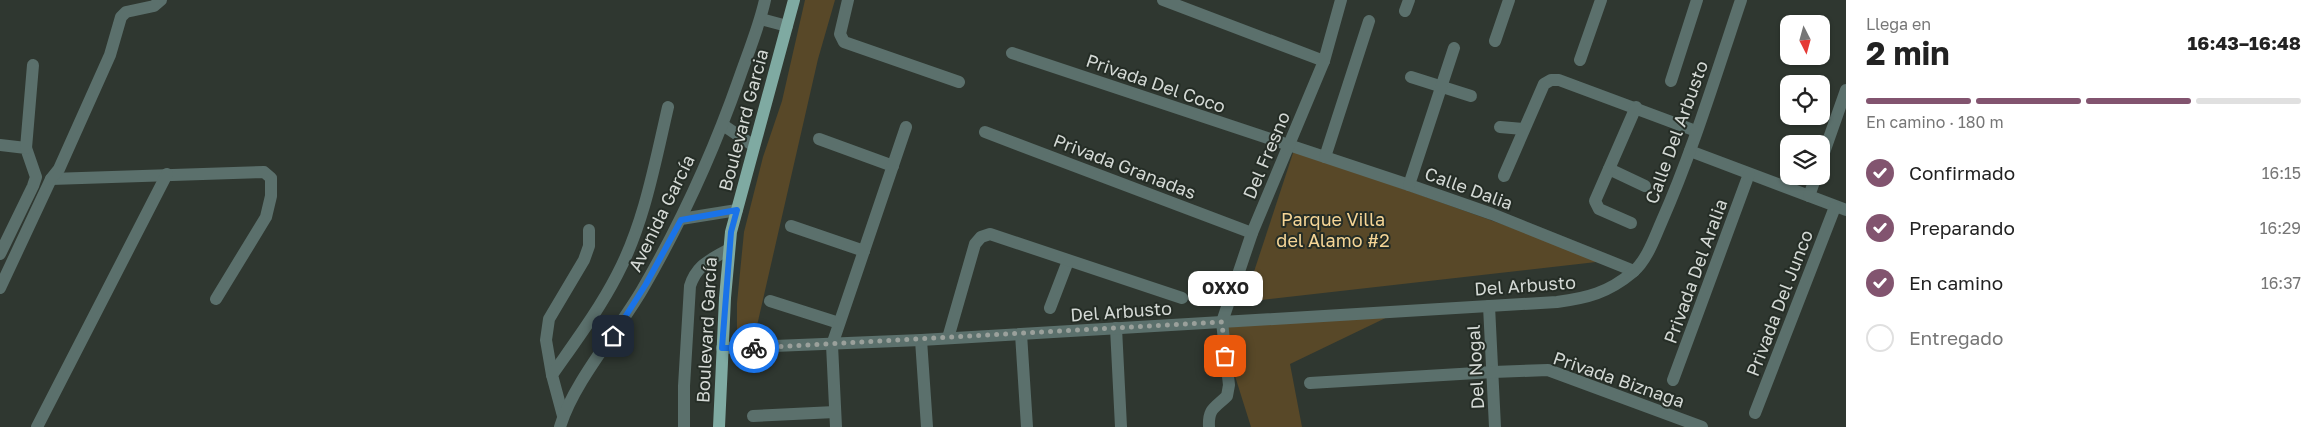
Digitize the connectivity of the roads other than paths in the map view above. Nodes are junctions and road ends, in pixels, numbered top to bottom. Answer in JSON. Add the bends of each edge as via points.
{"nodes":[{"id":1,"x":161,"y":0,"type":"edge"},
{"id":2,"x":766,"y":0,"type":"edge"},
{"id":3,"x":794,"y":0,"type":"edge"},
{"id":4,"x":848,"y":0,"type":"edge"},
{"id":5,"x":1163,"y":0,"type":"edge"},
{"id":6,"x":1341,"y":0,"type":"edge"},
{"id":7,"x":1509,"y":0,"type":"edge"},
{"id":8,"x":1600,"y":0,"type":"edge"},
{"id":9,"x":1697,"y":0,"type":"edge"},
{"id":10,"x":1741,"y":0,"type":"edge"},
{"id":11,"x":761,"y":18,"type":"junction"},
{"id":12,"x":1370,"y":21,"type":"dead end"},
{"id":13,"x":787,"y":26,"type":"junction"},
{"id":14,"x":1496,"y":41,"type":"dead end"},
{"id":15,"x":1454,"y":48,"type":"dead end"},
{"id":16,"x":1012,"y":53,"type":"dead end"},
{"id":17,"x":1580,"y":60,"type":"dead end"},
{"id":18,"x":1324,"y":61,"type":"junction"},
{"id":19,"x":33,"y":65,"type":"dead end"},
{"id":20,"x":1411,"y":77,"type":"dead end"},
{"id":21,"x":1670,"y":81,"type":"dead end"},
{"id":22,"x":959,"y":82,"type":"dead end"},
{"id":23,"x":1442,"y":88,"type":"junction"},
{"id":24,"x":1846,"y":90,"type":"edge"},
{"id":25,"x":1471,"y":96,"type":"dead end"},
{"id":26,"x":668,"y":107,"type":"dead end"},
{"id":27,"x":1636,"y":107,"type":"junction"},
{"id":28,"x":722,"y":125,"type":"junction"},
{"id":29,"x":906,"y":127,"type":"dead end"},
{"id":30,"x":1500,"y":128,"type":"dead end"},
{"id":31,"x":1523,"y":129,"type":"junction"},
{"id":32,"x":1696,"y":131,"type":"junction"},
{"id":33,"x":985,"y":132,"type":"dead end"},
{"id":34,"x":1830,"y":135,"type":"edge"},
{"id":35,"x":819,"y":139,"type":"dead end"},
{"id":36,"x":0,"y":145,"type":"edge"},
{"id":37,"x":754,"y":146,"type":"junction"},
{"id":38,"x":1289,"y":146,"type":"junction"},
{"id":39,"x":26,"y":148,"type":"junction"},
{"id":40,"x":1690,"y":151,"type":"junction"},
{"id":41,"x":1325,"y":157,"type":"junction"},
{"id":42,"x":893,"y":166,"type":"junction"},
{"id":43,"x":1609,"y":169,"type":"junction"},
{"id":44,"x":167,"y":174,"type":"junction"},
{"id":45,"x":1749,"y":174,"type":"junction"},
{"id":46,"x":1504,"y":176,"type":"dead end"},
{"id":47,"x":51,"y":179,"type":"junction"},
{"id":48,"x":1409,"y":184,"type":"junction"},
{"id":49,"x":1813,"y":185,"type":"edge"},
{"id":50,"x":1645,"y":186,"type":"dead end"},
{"id":51,"x":1809,"y":196,"type":"junction"},
{"id":52,"x":1840,"y":208,"type":"edge"},
{"id":53,"x":737,"y":210,"type":"junction"},
{"id":54,"x":681,"y":220,"type":"junction"},
{"id":55,"x":1631,"y":223,"type":"dead end"},
{"id":56,"x":790,"y":226,"type":"dead end"},
{"id":57,"x":589,"y":230,"type":"dead end"},
{"id":58,"x":1252,"y":233,"type":"junction"},
{"id":59,"x":729,"y":249,"type":"junction"},
{"id":60,"x":864,"y":251,"type":"junction"},
{"id":61,"x":0,"y":254,"type":"edge"},
{"id":62,"x":1068,"y":262,"type":"junction"},
{"id":63,"x":1634,"y":270,"type":"junction"},
{"id":64,"x":0,"y":288,"type":"edge"},
{"id":65,"x":1182,"y":298,"type":"dead end"},
{"id":66,"x":216,"y":299,"type":"dead end"},
{"id":67,"x":770,"y":301,"type":"dead end"},
{"id":68,"x":1489,"y":306,"type":"junction"},
{"id":69,"x":1050,"y":308,"type":"dead end"},
{"id":70,"x":1222,"y":322,"type":"junction"},
{"id":71,"x":839,"y":323,"type":"junction"},
{"id":72,"x":1116,"y":328,"type":"junction"},
{"id":73,"x":1021,"y":334,"type":"junction"},
{"id":74,"x":948,"y":338,"type":"junction"},
{"id":75,"x":921,"y":340,"type":"junction"},
{"id":76,"x":832,"y":345,"type":"junction"},
{"id":77,"x":722,"y":348,"type":"junction"},
{"id":78,"x":1493,"y":372,"type":"junction"},
{"id":79,"x":552,"y":375,"type":"junction"},
{"id":80,"x":1673,"y":380,"type":"dead end"},
{"id":81,"x":1310,"y":383,"type":"dead end"},
{"id":82,"x":835,"y":412,"type":"junction"},
{"id":83,"x":1755,"y":413,"type":"dead end"},
{"id":84,"x":752,"y":416,"type":"dead end"},
{"id":85,"x":562,"y":422,"type":"edge"},
{"id":86,"x":38,"y":427,"type":"edge"},
{"id":87,"x":684,"y":427,"type":"edge"},
{"id":88,"x":719,"y":427,"type":"edge"},
{"id":89,"x":836,"y":427,"type":"edge"},
{"id":90,"x":927,"y":427,"type":"edge"},
{"id":91,"x":1027,"y":427,"type":"edge"},
{"id":92,"x":1121,"y":427,"type":"edge"},
{"id":93,"x":1209,"y":427,"type":"edge"},
{"id":94,"x":1496,"y":427,"type":"edge"},
{"id":95,"x":1702,"y":427,"type":"edge"}],
"edges":[{"from":1,"to":47,"type":"street","via":[[154,6],[126,12],[121,18],[110,54],[59,169]]},
{"from":2,"to":11,"type":"street","name":"Avenida García"},
{"from":3,"to":13,"type":"main road","name":"Boulevard Garcia"},
{"from":4,"to":22,"type":"street","via":[[840,34],[844,42]]},
{"from":5,"to":18,"type":"street"},
{"from":6,"to":18,"type":"street","name":"Del Fresno"},
{"from":7,"to":14,"type":"street"},
{"from":8,"to":17,"type":"street"},
{"from":9,"to":21,"type":"street"},
{"from":10,"to":32,"type":"street","name":"Calle Del Arbusto"},
{"from":11,"to":13,"type":"street"},
{"from":11,"to":28,"type":"street","name":"Avenida García"},
{"from":12,"to":41,"type":"street"},
{"from":13,"to":37,"type":"main road","name":"Boulevard Garcia"},
{"from":15,"to":23,"type":"street"},
{"from":16,"to":38,"type":"street","name":"Privada Del Coco"},
{"from":18,"to":38,"type":"street","name":"Del Fresno"},
{"from":19,"to":39,"type":"street"},
{"from":20,"to":23,"type":"street"},
{"from":23,"to":25,"type":"street"},
{"from":23,"to":48,"type":"street"},
{"from":24,"to":34,"type":"street"},
{"from":26,"to":79,"type":"street","via":[[633,239],[617,275]]},
{"from":27,"to":31,"type":"street","via":[[1559,80],[1550,80],[1544,84]]},
{"from":27,"to":32,"type":"street"},
{"from":27,"to":43,"type":"street"},
{"from":28,"to":37,"type":"street"},
{"from":28,"to":54,"type":"street","name":"Avenida García"},
{"from":29,"to":42,"type":"street"},
{"from":30,"to":31,"type":"street"},
{"from":31,"to":46,"type":"street"},
{"from":32,"to":40,"type":"street","name":"Calle Del Arbusto"},
{"from":33,"to":58,"type":"street","name":"Privada Granadas"},
{"from":35,"to":42,"type":"street"},
{"from":36,"to":39,"type":"street"},
{"from":37,"to":53,"type":"main road","name":"Boulevard Garcia"},
{"from":38,"to":41,"type":"street","name":"Calle Dalia"},
{"from":38,"to":58,"type":"street","name":"Del Fresno"},
{"from":39,"to":61,"type":"street","via":[[36,177]]},
{"from":40,"to":45,"type":"street"},
{"from":40,"to":63,"type":"street","name":"Calle Del Arbusto","via":[[1650,248]]},
{"from":41,"to":48,"type":"street","name":"Calle Dalia"},
{"from":42,"to":60,"type":"street"},
{"from":43,"to":50,"type":"street"},
{"from":43,"to":55,"type":"street","via":[[1595,201],[1599,209]]},
{"from":44,"to":47,"type":"street"},
{"from":44,"to":66,"type":"street","via":[[264,172],[272,178],[266,217]]},
{"from":44,"to":86,"type":"street"},
{"from":45,"to":51,"type":"street"},
{"from":45,"to":80,"type":"street","name":"Privada Del Aralia"},
{"from":47,"to":64,"type":"street"},
{"from":48,"to":63,"type":"street","name":"Calle Dalia"},
{"from":49,"to":51,"type":"street"},
{"from":51,"to":52,"type":"street"},
{"from":52,"to":83,"type":"street","name":"Privada Del Junco"},
{"from":53,"to":54,"type":"street"},
{"from":53,"to":59,"type":"main road","name":"Boulevard Garcia"},
{"from":54,"to":85,"type":"street","name":"Avenida García","via":[[628,313],[579,387]]},
{"from":56,"to":60,"type":"street"},
{"from":57,"to":79,"type":"street","via":[[589,246],[584,260],[549,319],[546,340]]},
{"from":58,"to":70,"type":"street","name":"Del Fresno"},
{"from":59,"to":77,"type":"main road","name":"Boulevard García"},
{"from":59,"to":87,"type":"street","name":"Boulevard García","via":[[700,267],[694,273],[690,286]]},
{"from":60,"to":71,"type":"street"},
{"from":62,"to":65,"type":"street"},
{"from":62,"to":69,"type":"street"},
{"from":62,"to":74,"type":"street","via":[[990,234],[981,237],[975,244]]},
{"from":63,"to":68,"type":"street","name":"Del Arbusto","via":[[1618,283],[1589,298]]},
{"from":67,"to":71,"type":"street"},
{"from":68,"to":70,"type":"street","name":"Del Arbusto"},
{"from":68,"to":78,"type":"street","name":"Del Nogal"},
{"from":70,"to":72,"type":"street","name":"Del Arbusto"},
{"from":70,"to":93,"type":"street","via":[[1227,396],[1212,409],[1208,416]]},
{"from":71,"to":76,"type":"street"},
{"from":72,"to":73,"type":"street","name":"Del Arbusto"},
{"from":72,"to":92,"type":"street"},
{"from":73,"to":74,"type":"street","name":"Del Arbusto"},
{"from":73,"to":91,"type":"street"},
{"from":74,"to":75,"type":"street","name":"Del Arbusto"},
{"from":75,"to":76,"type":"street","name":"Del Arbusto"},
{"from":75,"to":90,"type":"street"},
{"from":76,"to":77,"type":"street","name":"Del Arbusto"},
{"from":76,"to":82,"type":"street"},
{"from":77,"to":88,"type":"main road","name":"Boulevard García"},
{"from":78,"to":81,"type":"street","name":"Privada Biznaga"},
{"from":78,"to":94,"type":"street","name":"Del Nogal"},
{"from":78,"to":95,"type":"street","name":"Privada Biznaga","via":[[1548,370]]},
{"from":79,"to":85,"type":"street"},
{"from":82,"to":84,"type":"street"},
{"from":82,"to":89,"type":"street"}]}
